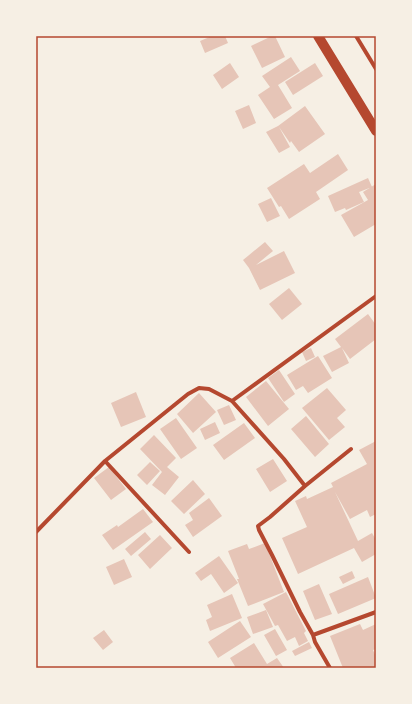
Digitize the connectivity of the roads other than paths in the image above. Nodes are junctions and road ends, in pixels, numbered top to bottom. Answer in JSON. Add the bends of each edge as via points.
{"nodes":[{"id":1,"x":318,"y":36,"type":"edge"},
{"id":2,"x":356,"y":36,"type":"edge"},
{"id":3,"x":376,"y":69,"type":"edge"},
{"id":4,"x":376,"y":131,"type":"edge"},
{"id":5,"x":376,"y":296,"type":"edge"},
{"id":6,"x":232,"y":401,"type":"junction"},
{"id":7,"x":351,"y":449,"type":"dead end"},
{"id":8,"x":105,"y":461,"type":"junction"},
{"id":9,"x":305,"y":486,"type":"junction"},
{"id":10,"x":36,"y":532,"type":"edge"},
{"id":11,"x":189,"y":552,"type":"dead end"},
{"id":12,"x":376,"y":612,"type":"edge"},
{"id":13,"x":313,"y":635,"type":"junction"},
{"id":14,"x":330,"y":668,"type":"edge"}],
"edges":[{"from":1,"to":4,"type":"highway"},
{"from":2,"to":3,"type":"street"},
{"from":5,"to":6,"type":"street"},
{"from":6,"to":8,"type":"street","via":[[209,389],[199,388],[188,394]]},
{"from":6,"to":9,"type":"street"},
{"from":7,"to":9,"type":"street"},
{"from":8,"to":10,"type":"street"},
{"from":8,"to":11,"type":"street"},
{"from":9,"to":13,"type":"street","via":[[258,526],[258,530]]},
{"from":12,"to":13,"type":"street"},
{"from":13,"to":14,"type":"street"}]}
